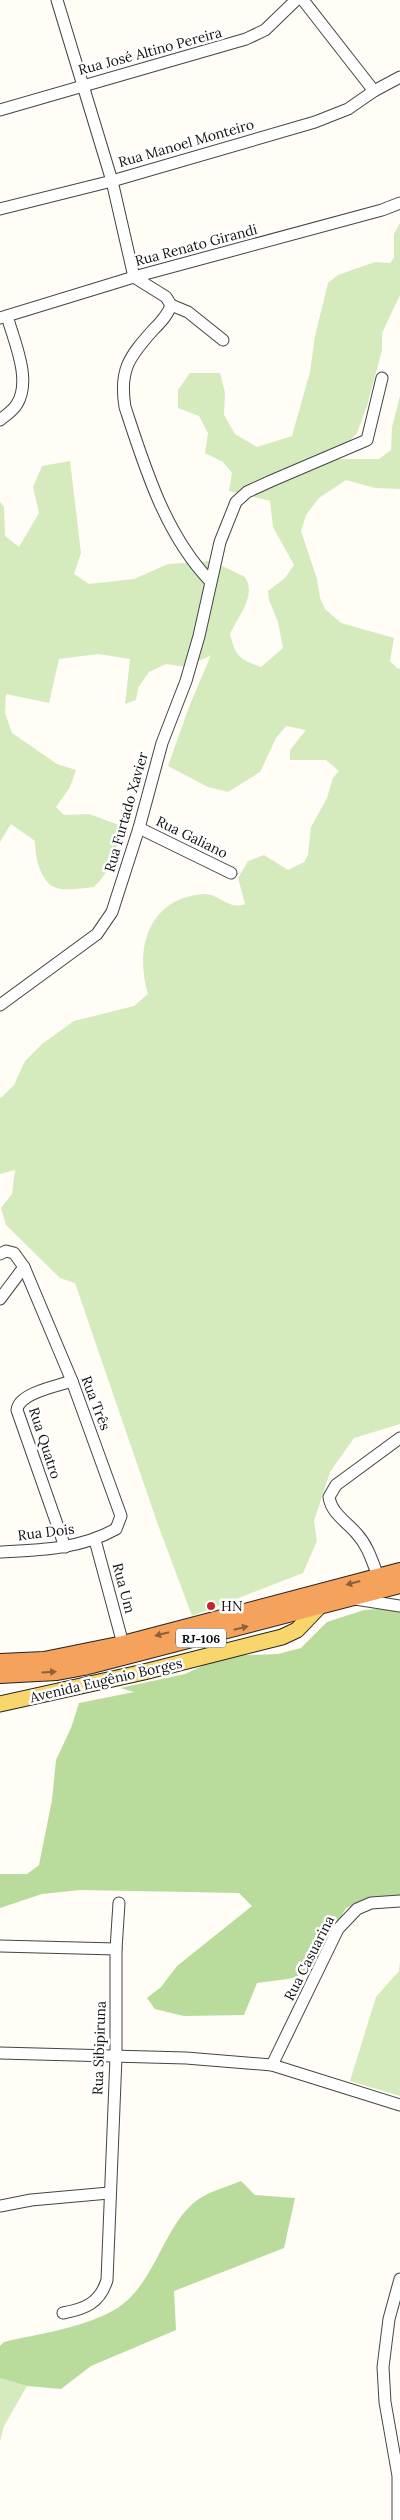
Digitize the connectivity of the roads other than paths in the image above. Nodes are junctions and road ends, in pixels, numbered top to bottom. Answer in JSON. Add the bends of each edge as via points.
{"nodes":[{"id":1,"x":57,"y":0,"type":"edge"},
{"id":2,"x":296,"y":0,"type":"edge"},
{"id":3,"x":303,"y":0,"type":"edge"},
{"id":4,"x":400,"y":77,"type":"edge"},
{"id":5,"x":84,"y":84,"type":"junction"},
{"id":6,"x":374,"y":91,"type":"junction"},
{"id":7,"x":0,"y":110,"type":"edge"},
{"id":8,"x":112,"y":181,"type":"junction"},
{"id":9,"x":400,"y":203,"type":"edge"},
{"id":10,"x":0,"y":209,"type":"edge"},
{"id":11,"x":134,"y":277,"type":"junction"},
{"id":12,"x":171,"y":305,"type":"junction"},
{"id":13,"x":4,"y":317,"type":"edge"},
{"id":14,"x":222,"y":340,"type":"dead end"},
{"id":15,"x":382,"y":378,"type":"dead end"},
{"id":16,"x":0,"y":420,"type":"edge"},
{"id":17,"x":210,"y":581,"type":"junction"},
{"id":18,"x":139,"y":828,"type":"junction"},
{"id":19,"x":231,"y":873,"type":"dead end"},
{"id":20,"x":0,"y":1005,"type":"edge"},
{"id":21,"x":0,"y":1254,"type":"edge"},
{"id":22,"x":24,"y":1267,"type":"junction"},
{"id":23,"x":0,"y":1299,"type":"edge"},
{"id":24,"x":72,"y":1381,"type":"junction"},
{"id":25,"x":400,"y":1438,"type":"edge"},
{"id":26,"x":95,"y":1540,"type":"junction"},
{"id":27,"x":64,"y":1547,"type":"junction"},
{"id":28,"x":0,"y":1552,"type":"edge"},
{"id":29,"x":400,"y":1571,"type":"edge"},
{"id":30,"x":378,"y":1576,"type":"junction"},
{"id":31,"x":400,"y":1585,"type":"edge"},
{"id":32,"x":349,"y":1598,"type":"junction"},
{"id":33,"x":400,"y":1606,"type":"edge"},
{"id":34,"x":318,"y":1608,"type":"junction"},
{"id":35,"x":123,"y":1644,"type":"junction"},
{"id":36,"x":0,"y":1662,"type":"edge"},
{"id":37,"x":0,"y":1675,"type":"edge"},
{"id":38,"x":0,"y":1704,"type":"edge"},
{"id":39,"x":400,"y":1901,"type":"edge"},
{"id":40,"x":119,"y":1903,"type":"dead end"},
{"id":41,"x":0,"y":1946,"type":"edge"},
{"id":42,"x":116,"y":1949,"type":"junction"},
{"id":43,"x":0,"y":2053,"type":"edge"},
{"id":44,"x":116,"y":2058,"type":"junction"},
{"id":45,"x":272,"y":2065,"type":"junction"},
{"id":46,"x":400,"y":2105,"type":"edge"},
{"id":47,"x":108,"y":2193,"type":"junction"},
{"id":48,"x":0,"y":2206,"type":"edge"},
{"id":49,"x":400,"y":2279,"type":"edge"},
{"id":50,"x":63,"y":2313,"type":"dead end"},
{"id":51,"x":398,"y":2520,"type":"edge"}],
"edges":[{"from":1,"to":5,"type":"street"},
{"from":2,"to":5,"type":"street","name":"Rua José Altino Pereira","via":[[265,30],[246,39]]},
{"from":3,"to":6,"type":"street"},
{"from":4,"to":6,"type":"street","name":"Rua Manoel Monteiro"},
{"from":5,"to":7,"type":"street","name":"Rua José Altino Pereira"},
{"from":5,"to":8,"type":"street"},
{"from":6,"to":8,"type":"street","name":"Rua Manoel Monteiro","via":[[348,108],[315,122]]},
{"from":8,"to":10,"type":"street","name":"Rua Manoel Monteiro"},
{"from":8,"to":11,"type":"street"},
{"from":9,"to":11,"type":"street","name":"Rua Renato Girandi"},
{"from":11,"to":12,"type":"street","via":[[166,297]]},
{"from":11,"to":13,"type":"street","name":"Rua Renato Girandi"},
{"from":12,"to":14,"type":"street","via":[[188,312]]},
{"from":12,"to":17,"type":"street","via":[[128,362],[122,391],[158,500],[178,539]]},
{"from":13,"to":16,"type":"street","via":[[20,365],[22,392],[12,410]]},
{"from":15,"to":17,"type":"street","name":"Rua Furtado Xavier","via":[[367,440],[270,481],[247,492],[236,502],[220,542]]},
{"from":17,"to":18,"type":"street","name":"Rua Furtado Xavier","via":[[186,682],[162,743]]},
{"from":18,"to":19,"type":"street","name":"Rua Galiano"},
{"from":18,"to":20,"type":"street","name":"Rua Furtado Xavier","via":[[106,924],[88,942]]},
{"from":21,"to":22,"type":"street","via":[[6,1251],[14,1254]]},
{"from":22,"to":23,"type":"street"},
{"from":22,"to":24,"type":"street","name":"Rua Três"},
{"from":24,"to":26,"type":"street","name":"Rua Três","via":[[121,1516],[116,1529]]},
{"from":24,"to":27,"type":"street","name":"Rua Quatro","via":[[28,1396],[17,1410]]},
{"from":25,"to":30,"type":"street","via":[[336,1485],[329,1497],[334,1510],[366,1546]]},
{"from":26,"to":27,"type":"street","name":"Rua Dois"},
{"from":26,"to":35,"type":"street","name":"Rua Um"},
{"from":27,"to":28,"type":"street","name":"Rua Dois"},
{"from":29,"to":30,"type":"highway","number":"RJ-106"},
{"from":30,"to":35,"type":"highway","number":"RJ-106","one_way":true},
{"from":31,"to":32,"type":"highway","number":"RJ-106"},
{"from":32,"to":33,"type":"street"},
{"from":32,"to":34,"type":"highway","number":"RJ-106"},
{"from":37,"to":34,"type":"highway","number":"RJ-106","one_way":true,"via":[[84,1667]]},
{"from":34,"to":38,"type":"main road","name":"Avenida Eugênio Borges","via":[[297,1630],[282,1637]]},
{"from":35,"to":36,"type":"highway","number":"RJ-106","via":[[44,1660]]},
{"from":39,"to":45,"type":"street","name":"Rua Casuarina","via":[[371,1903],[346,1918]]},
{"from":40,"to":42,"type":"street","name":"Rua Sibipiruna"},
{"from":41,"to":42,"type":"street"},
{"from":42,"to":44,"type":"street","name":"Rua Sibipiruna"},
{"from":43,"to":44,"type":"street"},
{"from":44,"to":45,"type":"street","via":[[186,2058]]},
{"from":44,"to":47,"type":"street","name":"Rua Sibipiruna"},
{"from":45,"to":46,"type":"street"},
{"from":47,"to":48,"type":"street"},
{"from":47,"to":50,"type":"street","name":"Rua Sibipiruna","via":[[107,2280],[104,2289],[98,2300],[85,2308]]},
{"from":49,"to":51,"type":"street","via":[[389,2319],[383,2366],[385,2402],[398,2476]]}]}
